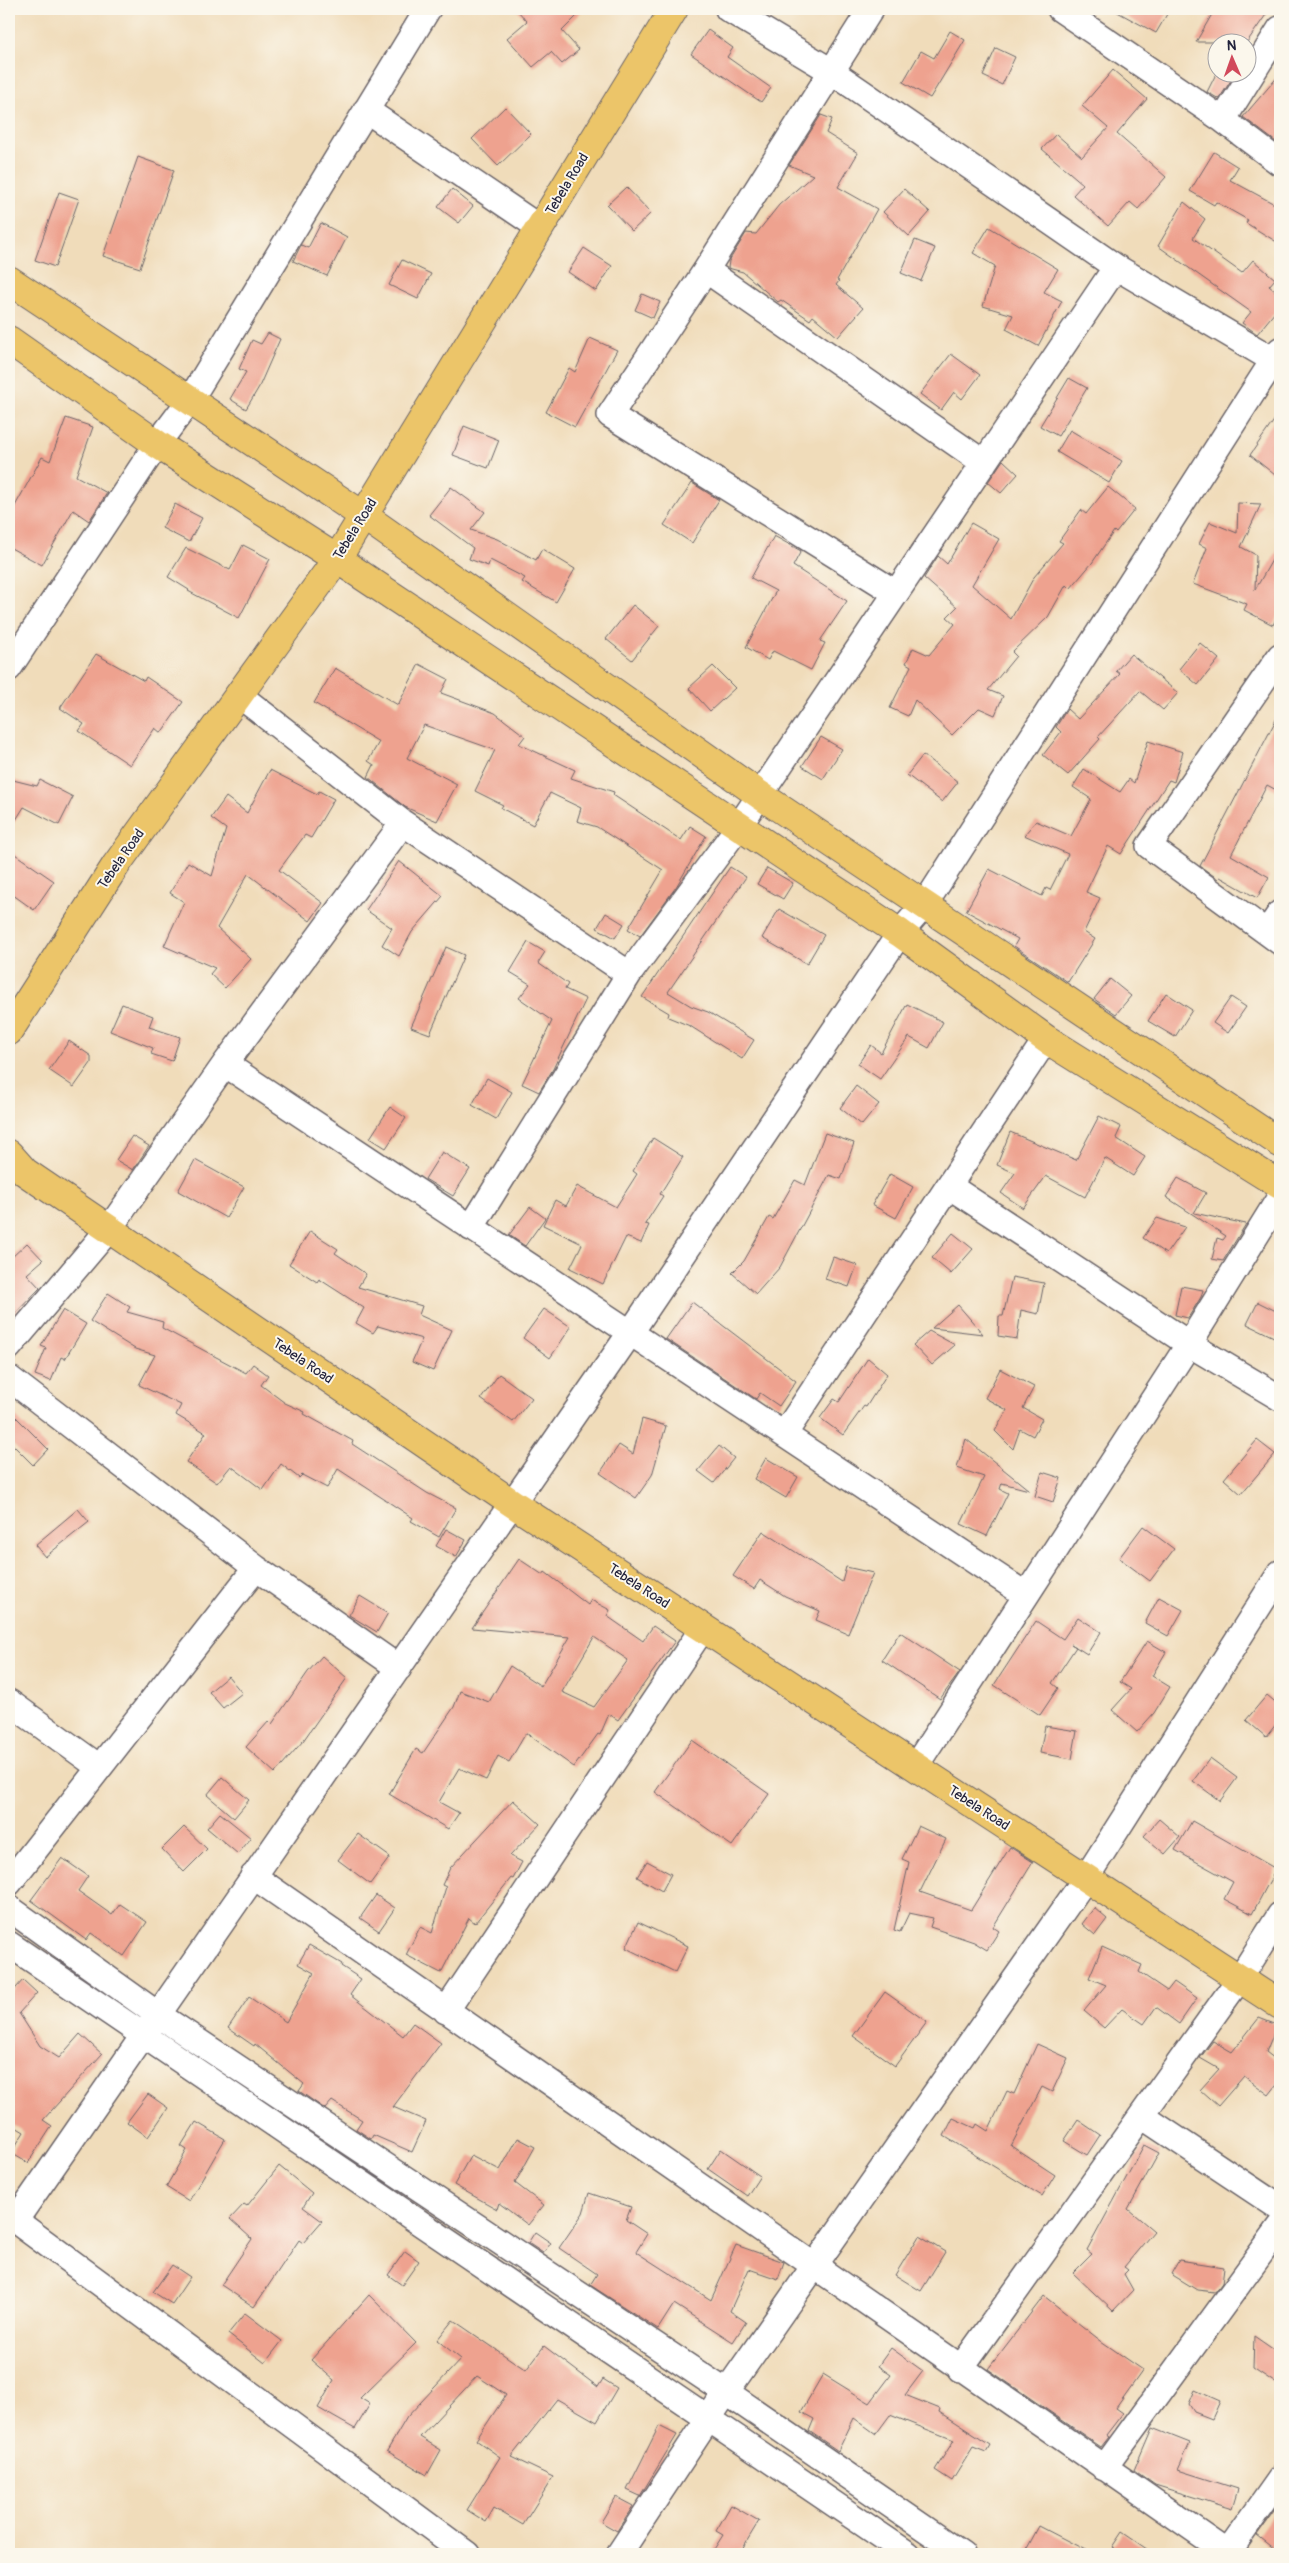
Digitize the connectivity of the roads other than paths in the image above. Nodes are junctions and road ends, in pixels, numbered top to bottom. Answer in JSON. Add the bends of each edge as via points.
{"nodes":[{"id":1,"x":428,"y":9,"type":"edge"},
{"id":2,"x":674,"y":9,"type":"edge"},
{"id":3,"x":728,"y":9,"type":"edge"},
{"id":4,"x":871,"y":9,"type":"edge"},
{"id":5,"x":1060,"y":9,"type":"edge"},
{"id":6,"x":1280,"y":29,"type":"edge"},
{"id":7,"x":831,"y":71,"type":"junction"},
{"id":8,"x":366,"y":110,"type":"junction"},
{"id":9,"x":1223,"y":120,"type":"junction"},
{"id":10,"x":1280,"y":163,"type":"edge"},
{"id":11,"x":540,"y":228,"type":"junction"},
{"id":12,"x":1116,"y":267,"type":"junction"},
{"id":13,"x":706,"y":270,"type":"junction"},
{"id":14,"x":9,"y":280,"type":"edge"},
{"id":15,"x":9,"y":340,"type":"edge"},
{"id":16,"x":1278,"y":358,"type":"edge"},
{"id":17,"x":190,"y":400,"type":"junction"},
{"id":18,"x":157,"y":444,"type":"junction"},
{"id":19,"x":984,"y":463,"type":"junction"},
{"id":20,"x":364,"y":516,"type":"junction"},
{"id":21,"x":337,"y":559,"type":"junction"},
{"id":22,"x":896,"y":594,"type":"junction"},
{"id":23,"x":1280,"y":656,"type":"edge"},
{"id":24,"x":9,"y":668,"type":"edge"},
{"id":25,"x":239,"y":694,"type":"junction"},
{"id":26,"x":760,"y":795,"type":"junction"},
{"id":27,"x":402,"y":823,"type":"junction"},
{"id":28,"x":740,"y":826,"type":"junction"},
{"id":29,"x":925,"y":904,"type":"junction"},
{"id":30,"x":1276,"y":929,"type":"edge"},
{"id":31,"x":900,"y":932,"type":"junction"},
{"id":32,"x":629,"y":974,"type":"junction"},
{"id":33,"x":9,"y":1031,"type":"edge"},
{"id":34,"x":1046,"y":1039,"type":"junction"},
{"id":35,"x":225,"y":1064,"type":"junction"},
{"id":36,"x":1280,"y":1143,"type":"edge"},
{"id":37,"x":9,"y":1154,"type":"edge"},
{"id":38,"x":1280,"y":1185,"type":"edge"},
{"id":39,"x":949,"y":1186,"type":"junction"},
{"id":40,"x":1280,"y":1197,"type":"edge"},
{"id":41,"x":471,"y":1228,"type":"junction"},
{"id":42,"x":109,"y":1229,"type":"junction"},
{"id":43,"x":631,"y":1332,"type":"junction"},
{"id":44,"x":1189,"y":1344,"type":"junction"},
{"id":45,"x":9,"y":1347,"type":"edge"},
{"id":46,"x":9,"y":1378,"type":"edge"},
{"id":47,"x":1280,"y":1398,"type":"edge"},
{"id":48,"x":785,"y":1433,"type":"junction"},
{"id":49,"x":512,"y":1503,"type":"junction"},
{"id":50,"x":256,"y":1568,"type":"junction"},
{"id":51,"x":1280,"y":1573,"type":"edge"},
{"id":52,"x":1026,"y":1594,"type":"junction"},
{"id":53,"x":703,"y":1628,"type":"junction"},
{"id":54,"x":398,"y":1668,"type":"junction"},
{"id":55,"x":9,"y":1702,"type":"edge"},
{"id":56,"x":916,"y":1766,"type":"junction"},
{"id":57,"x":99,"y":1767,"type":"junction"},
{"id":58,"x":253,"y":1876,"type":"junction"},
{"id":59,"x":1086,"y":1878,"type":"junction"},
{"id":60,"x":9,"y":1882,"type":"edge"},
{"id":61,"x":9,"y":1908,"type":"edge"},
{"id":62,"x":1280,"y":1915,"type":"edge"},
{"id":63,"x":9,"y":1944,"type":"edge"},
{"id":64,"x":1240,"y":1978,"type":"junction"},
{"id":65,"x":1280,"y":2004,"type":"edge"},
{"id":66,"x":446,"y":2010,"type":"junction"},
{"id":67,"x":157,"y":2014,"type":"junction"},
{"id":68,"x":142,"y":2034,"type":"junction"},
{"id":69,"x":1142,"y":2116,"type":"junction"},
{"id":70,"x":1280,"y":2208,"type":"edge"},
{"id":71,"x":12,"y":2219,"type":"edge"},
{"id":72,"x":1280,"y":2227,"type":"edge"},
{"id":73,"x":814,"y":2267,"type":"junction"},
{"id":74,"x":960,"y":2369,"type":"junction"},
{"id":75,"x":726,"y":2392,"type":"junction"},
{"id":76,"x":709,"y":2419,"type":"junction"},
{"id":77,"x":1104,"y":2468,"type":"junction"},
{"id":78,"x":1280,"y":2479,"type":"edge"},
{"id":79,"x":468,"y":2554,"type":"edge"},
{"id":80,"x":620,"y":2554,"type":"edge"},
{"id":81,"x":908,"y":2554,"type":"edge"},
{"id":82,"x":962,"y":2554,"type":"edge"},
{"id":83,"x":1228,"y":2554,"type":"edge"}],
"edges":[{"from":1,"to":8,"type":"street"},
{"from":2,"to":11,"type":"main road","name":"Tebela Road"},
{"from":3,"to":7,"type":"street"},
{"from":4,"to":7,"type":"street"},
{"from":5,"to":9,"type":"street"},
{"from":6,"to":9,"type":"street"},
{"from":7,"to":12,"type":"street"},
{"from":7,"to":13,"type":"street"},
{"from":8,"to":11,"type":"street"},
{"from":8,"to":17,"type":"street"},
{"from":9,"to":10,"type":"street"},
{"from":11,"to":20,"type":"main road","name":"Tebela Road"},
{"from":12,"to":16,"type":"street"},
{"from":12,"to":19,"type":"street"},
{"from":13,"to":19,"type":"street"},
{"from":13,"to":22,"type":"street","via":[[610,414]]},
{"from":14,"to":17,"type":"main road"},
{"from":15,"to":18,"type":"main road"},
{"from":16,"to":29,"type":"street"},
{"from":17,"to":18,"type":"street"},
{"from":17,"to":20,"type":"main road"},
{"from":18,"to":21,"type":"main road"},
{"from":18,"to":24,"type":"street"},
{"from":19,"to":22,"type":"street"},
{"from":20,"to":21,"type":"main road","name":"Tebela Road"},
{"from":20,"to":26,"type":"main road"},
{"from":21,"to":25,"type":"main road","name":"Tebela Road"},
{"from":21,"to":28,"type":"main road"},
{"from":22,"to":26,"type":"street"},
{"from":23,"to":30,"type":"street","via":[[1149,846]]},
{"from":25,"to":27,"type":"street"},
{"from":25,"to":33,"type":"main road","name":"Tebela Road","via":[[116,865]]},
{"from":26,"to":28,"type":"street"},
{"from":26,"to":29,"type":"main road"},
{"from":27,"to":32,"type":"street"},
{"from":27,"to":35,"type":"street"},
{"from":28,"to":31,"type":"main road"},
{"from":28,"to":32,"type":"street"},
{"from":29,"to":31,"type":"street"},
{"from":29,"to":36,"type":"main road"},
{"from":31,"to":34,"type":"main road"},
{"from":31,"to":43,"type":"street"},
{"from":32,"to":41,"type":"street"},
{"from":34,"to":38,"type":"main road"},
{"from":34,"to":39,"type":"street"},
{"from":35,"to":41,"type":"street"},
{"from":35,"to":42,"type":"street"},
{"from":37,"to":42,"type":"main road","name":"Tebela Road","via":[[25,1172]]},
{"from":39,"to":44,"type":"street"},
{"from":39,"to":48,"type":"street"},
{"from":40,"to":44,"type":"street"},
{"from":41,"to":43,"type":"street"},
{"from":42,"to":45,"type":"street"},
{"from":42,"to":49,"type":"main road","name":"Tebela Road"},
{"from":43,"to":48,"type":"street"},
{"from":43,"to":49,"type":"street"},
{"from":44,"to":47,"type":"street"},
{"from":44,"to":52,"type":"street"},
{"from":46,"to":50,"type":"street"},
{"from":48,"to":52,"type":"street"},
{"from":49,"to":53,"type":"main road","name":"Tebela Road"},
{"from":49,"to":54,"type":"street"},
{"from":50,"to":54,"type":"street"},
{"from":50,"to":57,"type":"street"},
{"from":51,"to":59,"type":"street"},
{"from":52,"to":56,"type":"street"},
{"from":53,"to":56,"type":"main road","name":"Tebela Road"},
{"from":53,"to":66,"type":"street"},
{"from":54,"to":58,"type":"street"},
{"from":55,"to":57,"type":"street"},
{"from":56,"to":59,"type":"main road","name":"Tebela Road"},
{"from":57,"to":60,"type":"street"},
{"from":58,"to":66,"type":"street"},
{"from":58,"to":67,"type":"street"},
{"from":59,"to":64,"type":"main road","name":"Tebela Road"},
{"from":59,"to":73,"type":"street"},
{"from":61,"to":67,"type":"street"},
{"from":62,"to":64,"type":"street"},
{"from":63,"to":68,"type":"street"},
{"from":64,"to":65,"type":"main road","name":"Tebela Road"},
{"from":64,"to":69,"type":"street"},
{"from":66,"to":73,"type":"street"},
{"from":67,"to":68,"type":"street"},
{"from":67,"to":75,"type":"street"},
{"from":68,"to":71,"type":"street"},
{"from":68,"to":76,"type":"street"},
{"from":69,"to":70,"type":"street"},
{"from":69,"to":74,"type":"street"},
{"from":71,"to":79,"type":"street"},
{"from":72,"to":77,"type":"street"},
{"from":73,"to":74,"type":"street"},
{"from":73,"to":75,"type":"street"},
{"from":74,"to":77,"type":"street"},
{"from":75,"to":76,"type":"street"},
{"from":75,"to":82,"type":"street"},
{"from":76,"to":80,"type":"street"},
{"from":76,"to":81,"type":"street"},
{"from":77,"to":83,"type":"street"},
{"from":78,"to":83,"type":"street"}]}
